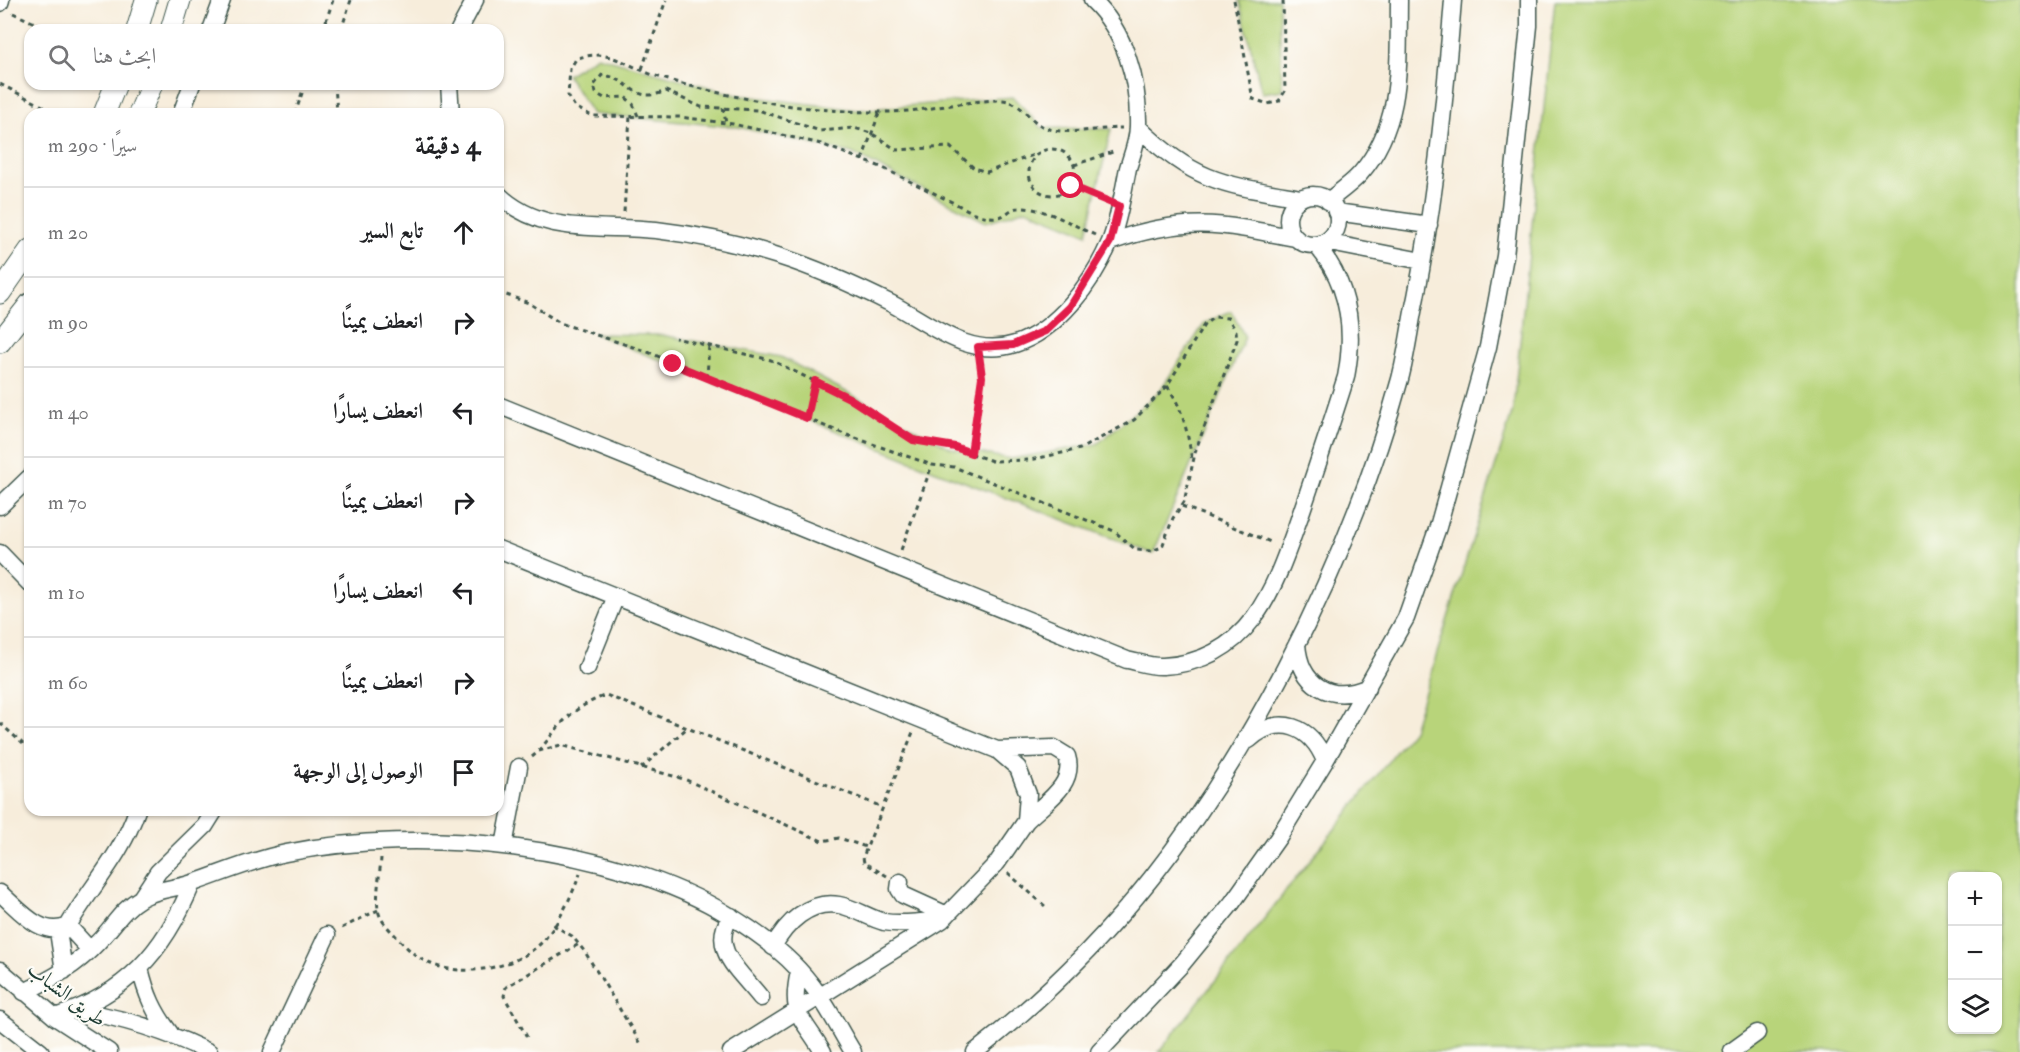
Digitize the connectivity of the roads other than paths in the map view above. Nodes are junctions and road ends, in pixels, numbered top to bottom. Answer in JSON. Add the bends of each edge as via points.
{"nodes":[{"id":1,"x":146,"y":0,"type":"edge"},
{"id":2,"x":180,"y":0,"type":"edge"},
{"id":3,"x":222,"y":0,"type":"edge"},
{"id":4,"x":474,"y":0,"type":"edge"},
{"id":5,"x":1092,"y":0,"type":"edge"},
{"id":6,"x":1399,"y":0,"type":"edge"},
{"id":7,"x":1453,"y":0,"type":"edge"},
{"id":8,"x":1529,"y":0,"type":"edge"},
{"id":9,"x":139,"y":24,"type":"edge"},
{"id":10,"x":173,"y":24,"type":"edge"},
{"id":11,"x":213,"y":24,"type":"edge"},
{"id":12,"x":462,"y":24,"type":"edge"},
{"id":13,"x":114,"y":90,"type":"edge"},
{"id":14,"x":149,"y":90,"type":"edge"},
{"id":15,"x":190,"y":90,"type":"edge"},
{"id":16,"x":449,"y":90,"type":"edge"},
{"id":17,"x":107,"y":108,"type":"edge"},
{"id":18,"x":142,"y":108,"type":"edge"},
{"id":19,"x":183,"y":108,"type":"edge"},
{"id":20,"x":451,"y":108,"type":"edge"},
{"id":21,"x":1136,"y":137,"type":"junction"},
{"id":22,"x":504,"y":198,"type":"edge"},
{"id":23,"x":1301,"y":198,"type":"junction"},
{"id":24,"x":1332,"y":207,"type":"junction"},
{"id":25,"x":1429,"y":225,"type":"junction"},
{"id":26,"x":1295,"y":238,"type":"junction"},
{"id":27,"x":1110,"y":242,"type":"junction"},
{"id":28,"x":1321,"y":244,"type":"junction"},
{"id":29,"x":24,"y":259,"type":"edge"},
{"id":30,"x":1422,"y":261,"type":"junction"},
{"id":31,"x":0,"y":293,"type":"edge"},
{"id":32,"x":24,"y":312,"type":"edge"},
{"id":33,"x":0,"y":342,"type":"edge"},
{"id":34,"x":504,"y":407,"type":"edge"},
{"id":35,"x":24,"y":483,"type":"edge"},
{"id":36,"x":0,"y":506,"type":"edge"},
{"id":37,"x":504,"y":551,"type":"edge"},
{"id":38,"x":0,"y":553,"type":"edge"},
{"id":39,"x":24,"y":578,"type":"edge"},
{"id":40,"x":616,"y":596,"type":"junction"},
{"id":41,"x":1297,"y":644,"type":"junction"},
{"id":42,"x":587,"y":668,"type":"dead end"},
{"id":43,"x":1368,"y":687,"type":"junction"},
{"id":44,"x":1246,"y":743,"type":"junction"},
{"id":45,"x":997,"y":750,"type":"junction"},
{"id":46,"x":1325,"y":761,"type":"junction"},
{"id":47,"x":519,"y":767,"type":"road end"},
{"id":48,"x":135,"y":816,"type":"edge"},
{"id":49,"x":211,"y":816,"type":"edge"},
{"id":50,"x":1026,"y":821,"type":"junction"},
{"id":51,"x":504,"y":846,"type":"junction"},
{"id":52,"x":900,"y":882,"type":"road end"},
{"id":53,"x":192,"y":884,"type":"junction"},
{"id":54,"x":0,"y":893,"type":"edge"},
{"id":55,"x":141,"y":898,"type":"junction"},
{"id":56,"x":731,"y":916,"type":"junction"},
{"id":57,"x":945,"y":918,"type":"junction"},
{"id":58,"x":63,"y":928,"type":"junction"},
{"id":59,"x":327,"y":935,"type":"road end"},
{"id":60,"x":773,"y":948,"type":"junction"},
{"id":61,"x":90,"y":950,"type":"junction"},
{"id":62,"x":140,"y":968,"type":"junction"},
{"id":63,"x":0,"y":970,"type":"edge"},
{"id":64,"x":64,"y":971,"type":"junction"},
{"id":65,"x":799,"y":972,"type":"junction"},
{"id":66,"x":24,"y":992,"type":"junction"},
{"id":67,"x":819,"y":997,"type":"junction"},
{"id":68,"x":761,"y":998,"type":"dead end"},
{"id":69,"x":76,"y":1010,"type":"junction"},
{"id":70,"x":796,"y":1011,"type":"junction"},
{"id":71,"x":55,"y":1017,"type":"junction"},
{"id":72,"x":0,"y":1020,"type":"edge"},
{"id":73,"x":171,"y":1033,"type":"junction"},
{"id":74,"x":1757,"y":1033,"type":"dead end"},
{"id":75,"x":41,"y":1052,"type":"edge"},
{"id":76,"x":109,"y":1052,"type":"edge"},
{"id":77,"x":209,"y":1052,"type":"edge"},
{"id":78,"x":272,"y":1052,"type":"edge"},
{"id":79,"x":731,"y":1052,"type":"edge"},
{"id":80,"x":823,"y":1052,"type":"edge"},
{"id":81,"x":853,"y":1052,"type":"edge"},
{"id":82,"x":975,"y":1052,"type":"edge"},
{"id":83,"x":1099,"y":1052,"type":"edge"},
{"id":84,"x":1732,"y":1052,"type":"edge"}],
"edges":[{"from":1,"to":9,"type":"main road"},
{"from":2,"to":10,"type":"main road"},
{"from":3,"to":11,"type":"street"},
{"from":4,"to":12,"type":"street"},
{"from":5,"to":21,"type":"street","via":[[1116,26],[1128,59],[1136,93]]},
{"from":6,"to":24,"type":"street","via":[[1396,103],[1382,142]]},
{"from":7,"to":25,"type":"street","via":[[1445,104]]},
{"from":8,"to":43,"type":"street","via":[[1508,232],[1488,347],[1431,547],[1406,618]]},
{"from":13,"to":17,"type":"main road"},
{"from":14,"to":18,"type":"main road"},
{"from":15,"to":19,"type":"street"},
{"from":16,"to":20,"type":"street"},
{"from":21,"to":23,"type":"street","via":[[1193,172],[1225,185]]},
{"from":21,"to":27,"type":"street"},
{"from":22,"to":27,"type":"street","via":[[537,218],[571,227],[703,236],[796,262],[892,304],[945,336],[978,347],[1013,345],[1045,331],[1070,307]]},
{"from":23,"to":24,"type":"street","via":[[1315,195]]},
{"from":23,"to":26,"type":"street","via":[[1289,212],[1290,230]]},
{"from":24,"to":25,"type":"street"},
{"from":24,"to":28,"type":"street","via":[[1336,229]]},
{"from":25,"to":30,"type":"street"},
{"from":26,"to":27,"type":"street","via":[[1222,224],[1184,223],[1146,229]]},
{"from":26,"to":28,"type":"street","via":[[1309,245]]},
{"from":28,"to":30,"type":"street"},
{"from":28,"to":34,"type":"street","via":[[1338,277],[1351,327],[1346,377],[1275,587],[1252,622],[1227,646],[1196,661],[1161,666],[1127,660]]},
{"from":29,"to":31,"type":"main road"},
{"from":30,"to":41,"type":"street","via":[[1400,376],[1371,477],[1333,574]]},
{"from":32,"to":33,"type":"main road"},
{"from":35,"to":36,"type":"street"},
{"from":37,"to":40,"type":"street"},
{"from":38,"to":39,"type":"street"},
{"from":40,"to":42,"type":"street"},
{"from":40,"to":45,"type":"street"},
{"from":41,"to":43,"type":"street","via":[[1301,666],[1313,684],[1340,694]]},
{"from":41,"to":44,"type":"street"},
{"from":43,"to":46,"type":"street"},
{"from":44,"to":46,"type":"street","via":[[1266,729],[1291,727],[1307,734],[1319,746]]},
{"from":44,"to":82,"type":"street","via":[[1156,874],[1101,938],[1042,997]]},
{"from":45,"to":50,"type":"street","via":[[1018,768],[1028,794]]},
{"from":45,"to":50,"type":"street","via":[[1054,748],[1067,756],[1071,769],[1065,784]]},
{"from":46,"to":83,"type":"street","via":[[1232,903],[1182,964]]},
{"from":47,"to":51,"type":"street"},
{"from":48,"to":58,"type":"street","via":[[109,868]]},
{"from":49,"to":55,"type":"street","via":[[158,872]]},
{"from":50,"to":57,"type":"street","via":[[997,863]]},
{"from":51,"to":53,"type":"street","via":[[443,842],[333,845],[285,853]]},
{"from":51,"to":56,"type":"street","via":[[636,873]]},
{"from":52,"to":57,"type":"street","via":[[903,895]]},
{"from":53,"to":55,"type":"street","via":[[166,888]]},
{"from":53,"to":62,"type":"street","via":[[180,915]]},
{"from":54,"to":58,"type":"street","via":[[38,925],[49,931]]},
{"from":55,"to":61,"type":"street","via":[[119,915]]},
{"from":56,"to":60,"type":"street"},
{"from":56,"to":68,"type":"street","via":[[724,926],[722,949]]},
{"from":57,"to":60,"type":"street","via":[[884,922],[839,905],[818,907],[798,915],[782,930]]},
{"from":57,"to":67,"type":"street"},
{"from":58,"to":61,"type":"street"},
{"from":58,"to":64,"type":"street"},
{"from":59,"to":78,"type":"street"},
{"from":60,"to":65,"type":"street"},
{"from":61,"to":64,"type":"street"},
{"from":62,"to":69,"type":"street","via":[[114,990]]},
{"from":62,"to":73,"type":"street","via":[[145,992]]},
{"from":63,"to":66,"type":"street","name":"طريق الشباب"},
{"from":64,"to":66,"type":"street"},
{"from":65,"to":67,"type":"street"},
{"from":65,"to":70,"type":"street"},
{"from":66,"to":71,"type":"street","name":"طريق الشباب"},
{"from":67,"to":70,"type":"street"},
{"from":67,"to":81,"type":"street"},
{"from":69,"to":71,"type":"street"},
{"from":69,"to":73,"type":"street"},
{"from":70,"to":79,"type":"street"},
{"from":70,"to":80,"type":"street"},
{"from":71,"to":76,"type":"street","name":"طريق الشباب"},
{"from":72,"to":75,"type":"street"},
{"from":73,"to":77,"type":"street"},
{"from":74,"to":84,"type":"street"}]}
